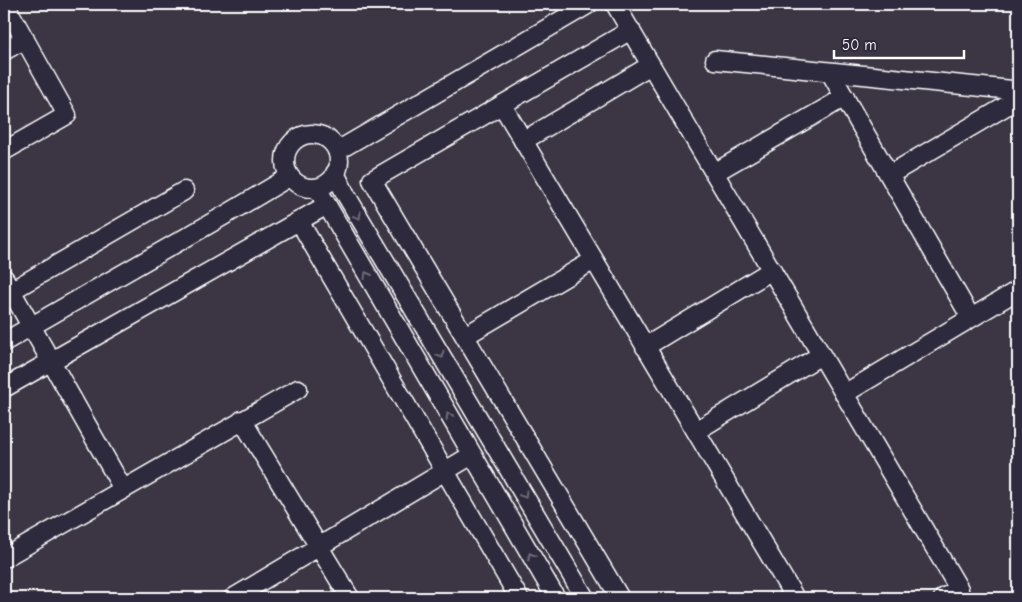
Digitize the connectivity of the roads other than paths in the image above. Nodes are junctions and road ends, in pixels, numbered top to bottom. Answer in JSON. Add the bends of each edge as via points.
{"nodes":[{"id":1,"x":5,"y":4,"type":"edge"},
{"id":2,"x":590,"y":4,"type":"edge"},
{"id":3,"x":615,"y":4,"type":"edge"},
{"id":4,"x":631,"y":30,"type":"junction"},
{"id":5,"x":25,"y":39,"type":"junction"},
{"id":6,"x":4,"y":51,"type":"edge"},
{"id":7,"x":715,"y":60,"type":"dead end"},
{"id":8,"x":651,"y":65,"type":"junction"},
{"id":9,"x":830,"y":72,"type":"junction"},
{"id":10,"x":845,"y":97,"type":"junction"},
{"id":11,"x":1018,"y":100,"type":"edge"},
{"id":12,"x":502,"y":105,"type":"junction"},
{"id":13,"x":524,"y":141,"type":"junction"},
{"id":14,"x":4,"y":151,"type":"edge"},
{"id":15,"x":337,"y":151,"type":"junction"},
{"id":16,"x":714,"y":172,"type":"junction"},
{"id":17,"x":335,"y":173,"type":"junction"},
{"id":18,"x":889,"y":175,"type":"junction"},
{"id":19,"x":289,"y":177,"type":"junction"},
{"id":20,"x":317,"y":188,"type":"junction"},
{"id":21,"x":184,"y":192,"type":"dead end"},
{"id":22,"x":326,"y":205,"type":"junction"},
{"id":23,"x":299,"y":221,"type":"junction"},
{"id":24,"x":594,"y":260,"type":"junction"},
{"id":25,"x":772,"y":270,"type":"junction"},
{"id":26,"x":6,"y":288,"type":"edge"},
{"id":27,"x":1018,"y":290,"type":"edge"},
{"id":28,"x":972,"y":318,"type":"junction"},
{"id":29,"x":31,"y":327,"type":"junction"},
{"id":30,"x":465,"y":336,"type":"junction"},
{"id":31,"x":4,"y":342,"type":"edge"},
{"id":32,"x":645,"y":347,"type":"junction"},
{"id":33,"x":821,"y":355,"type":"junction"},
{"id":34,"x":50,"y":361,"type":"junction"},
{"id":35,"x":4,"y":388,"type":"edge"},
{"id":36,"x":298,"y":388,"type":"dead end"},
{"id":37,"x":844,"y":394,"type":"junction"},
{"id":38,"x":242,"y":420,"type":"junction"},
{"id":39,"x":696,"y":431,"type":"junction"},
{"id":40,"x":472,"y":455,"type":"junction"},
{"id":41,"x":445,"y":472,"type":"junction"},
{"id":42,"x":123,"y":489,"type":"junction"},
{"id":43,"x":319,"y":547,"type":"junction"},
{"id":44,"x":4,"y":558,"type":"edge"},
{"id":45,"x":233,"y":598,"type":"edge"},
{"id":46,"x":350,"y":598,"type":"edge"},
{"id":47,"x":519,"y":598,"type":"edge"},
{"id":48,"x":556,"y":598,"type":"edge"},
{"id":49,"x":586,"y":598,"type":"edge"},
{"id":50,"x":620,"y":598,"type":"edge"},
{"id":51,"x":795,"y":598,"type":"edge"},
{"id":52,"x":943,"y":598,"type":"edge"}],
"edges":[{"from":1,"to":5,"type":"street"},
{"from":2,"to":15,"type":"street"},
{"from":3,"to":4,"type":"street"},
{"from":4,"to":8,"type":"street"},
{"from":4,"to":12,"type":"street"},
{"from":5,"to":6,"type":"street"},
{"from":5,"to":14,"type":"street","via":[[66,115]]},
{"from":7,"to":9,"type":"street"},
{"from":8,"to":13,"type":"street"},
{"from":8,"to":16,"type":"street"},
{"from":9,"to":10,"type":"street"},
{"from":9,"to":11,"type":"street","via":[[1012,90]]},
{"from":10,"to":16,"type":"street"},
{"from":10,"to":18,"type":"street"},
{"from":11,"to":18,"type":"street"},
{"from":12,"to":13,"type":"street"},
{"from":12,"to":30,"type":"street","via":[[372,180]]},
{"from":13,"to":24,"type":"street"},
{"from":15,"to":17,"type":"street","via":[[339,166]]},
{"from":15,"to":19,"type":"street","via":[[325,137],[316,134],[296,139],[285,156]]},
{"from":16,"to":25,"type":"street"},
{"from":17,"to":20,"type":"street","via":[[333,178]]},
{"from":17,"to":49,"type":"street","one_way":true},
{"from":18,"to":28,"type":"street"},
{"from":19,"to":20,"type":"street","via":[[307,188]]},
{"from":19,"to":29,"type":"street"},
{"from":20,"to":22,"type":"street"},
{"from":21,"to":26,"type":"street"},
{"from":22,"to":23,"type":"street"},
{"from":40,"to":22,"type":"street","one_way":true},
{"from":23,"to":34,"type":"street"},
{"from":23,"to":41,"type":"street"},
{"from":24,"to":30,"type":"street"},
{"from":24,"to":32,"type":"street"},
{"from":25,"to":32,"type":"street"},
{"from":25,"to":33,"type":"street"},
{"from":26,"to":29,"type":"street"},
{"from":27,"to":28,"type":"street"},
{"from":28,"to":37,"type":"street"},
{"from":29,"to":31,"type":"street"},
{"from":29,"to":34,"type":"street"},
{"from":30,"to":50,"type":"street"},
{"from":32,"to":39,"type":"street"},
{"from":33,"to":37,"type":"street"},
{"from":33,"to":39,"type":"street"},
{"from":34,"to":35,"type":"street"},
{"from":34,"to":42,"type":"street"},
{"from":36,"to":38,"type":"street"},
{"from":37,"to":52,"type":"street","via":[[959,589]]},
{"from":38,"to":42,"type":"street"},
{"from":38,"to":43,"type":"street"},
{"from":39,"to":51,"type":"street"},
{"from":40,"to":41,"type":"street"},
{"from":48,"to":40,"type":"street","one_way":true},
{"from":41,"to":43,"type":"street"},
{"from":41,"to":47,"type":"street"},
{"from":42,"to":44,"type":"street"},
{"from":43,"to":45,"type":"street"},
{"from":43,"to":46,"type":"street"}]}
